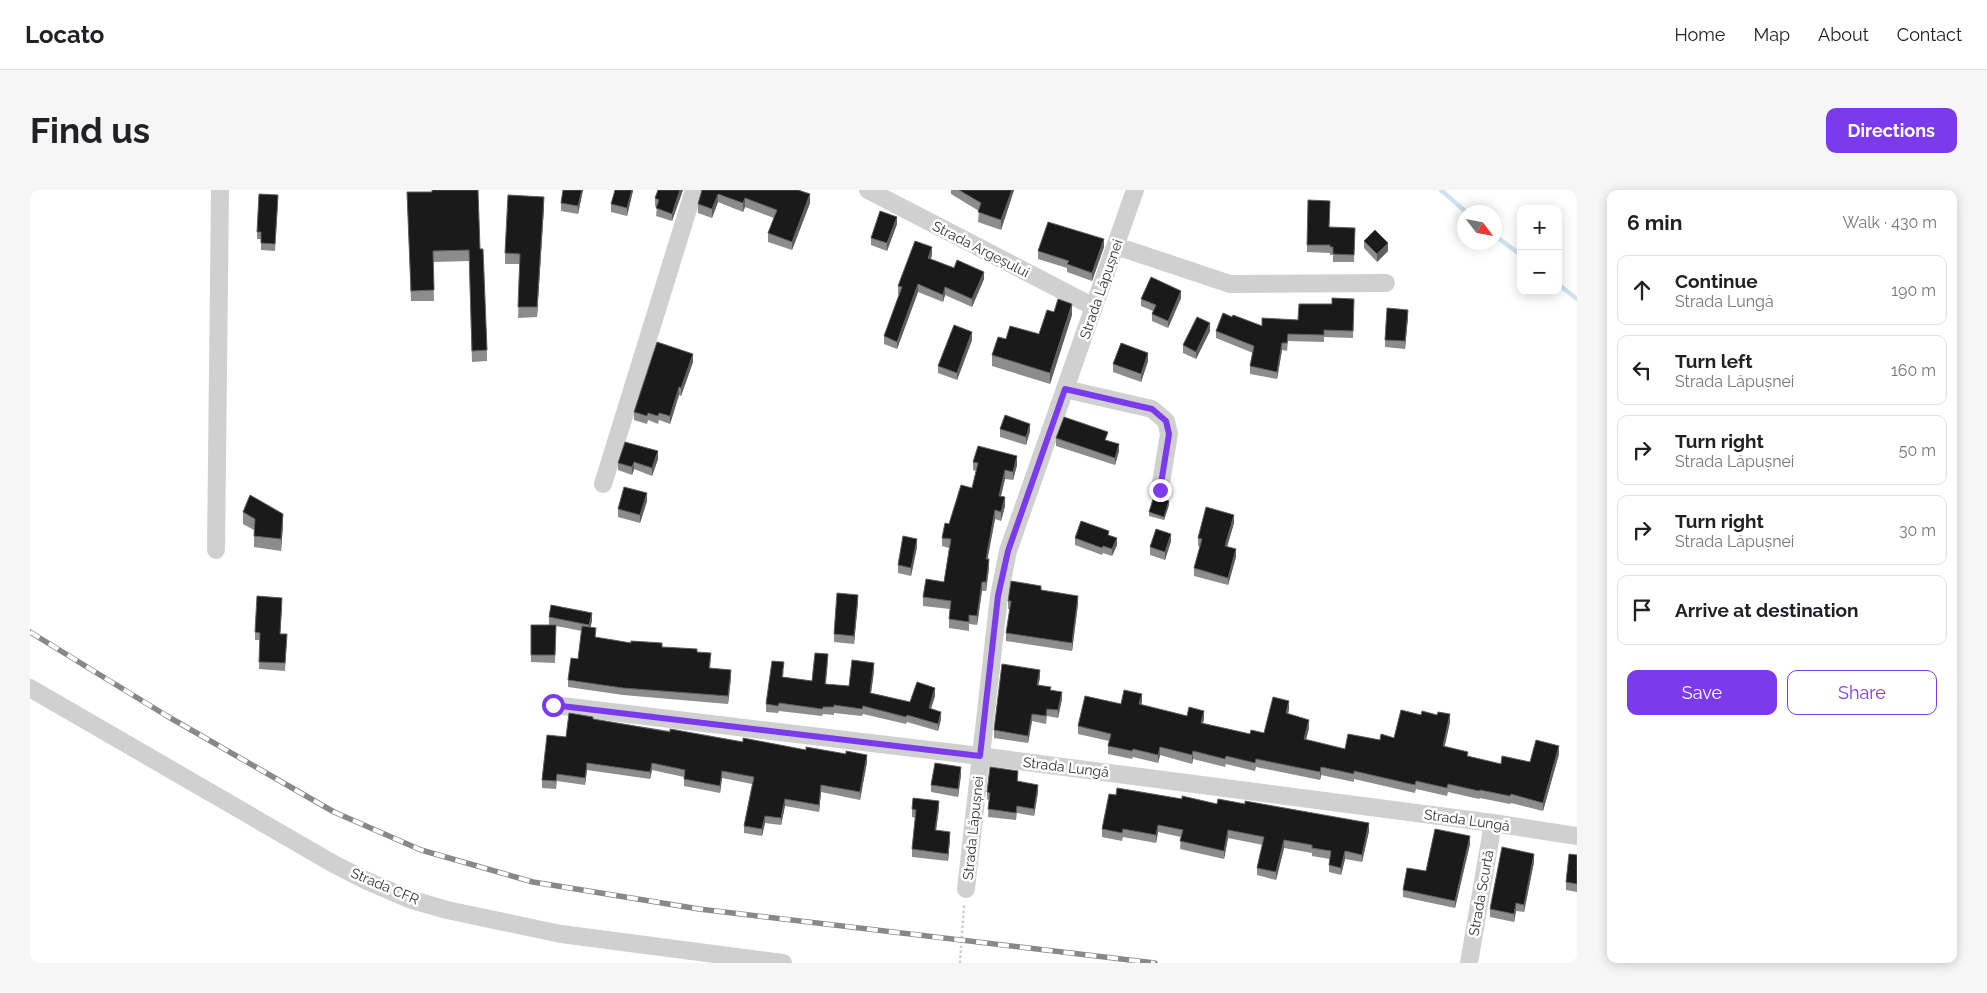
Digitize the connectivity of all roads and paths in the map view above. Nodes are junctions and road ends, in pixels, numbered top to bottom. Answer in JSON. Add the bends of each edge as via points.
{"nodes":[{"id":1,"x":220,"y":190,"type":"edge"},
{"id":2,"x":694,"y":190,"type":"edge"},
{"id":3,"x":868,"y":190,"type":"edge"},
{"id":4,"x":1135,"y":190,"type":"edge"},
{"id":5,"x":1116,"y":246,"type":"junction"},
{"id":6,"x":1386,"y":283,"type":"dead end"},
{"id":7,"x":1094,"y":307,"type":"junction"},
{"id":8,"x":1065,"y":389,"type":"junction"},
{"id":9,"x":603,"y":484,"type":"dead end"},
{"id":10,"x":1160,"y":490,"type":"dead end"},
{"id":11,"x":216,"y":550,"type":"dead end"},
{"id":12,"x":30,"y":688,"type":"edge"},
{"id":13,"x":553,"y":705,"type":"dead end"},
{"id":14,"x":980,"y":756,"type":"junction"},
{"id":15,"x":1493,"y":823,"type":"junction"},
{"id":16,"x":1577,"y":836,"type":"edge"},
{"id":17,"x":966,"y":889,"type":"joint"},
{"id":18,"x":782,"y":963,"type":"edge"},
{"id":19,"x":960,"y":963,"type":"edge"},
{"id":20,"x":1469,"y":963,"type":"edge"}],
"edges":[{"from":1,"to":11,"type":"street"},
{"from":2,"to":9,"type":"street"},
{"from":3,"to":7,"type":"street","name":"Strada Argeșului"},
{"from":4,"to":5,"type":"street","name":"Strada Lăpușnei"},
{"from":5,"to":6,"type":"street","via":[[1230,284]]},
{"from":5,"to":7,"type":"street","name":"Strada Lăpușnei"},
{"from":7,"to":8,"type":"street","name":"Strada Lăpușnei"},
{"from":8,"to":10,"type":"street","via":[[1152,409],[1166,421],[1169,434]]},
{"from":8,"to":14,"type":"street","name":"Strada Lăpușnei","via":[[1008,551],[998,596]]},
{"from":12,"to":18,"type":"street","name":"Strada CFR","via":[[332,863],[410,899],[562,934]]},
{"from":13,"to":14,"type":"street","name":"Strada Lungă"},
{"from":14,"to":15,"type":"street","name":"Strada Lungă"},
{"from":14,"to":17,"type":"street","name":"Strada Lăpușnei"},
{"from":15,"to":16,"type":"street","name":"Strada Lungă"},
{"from":15,"to":20,"type":"street","name":"Strada Scurtă"},
{"from":17,"to":19,"type":"path"}]}
